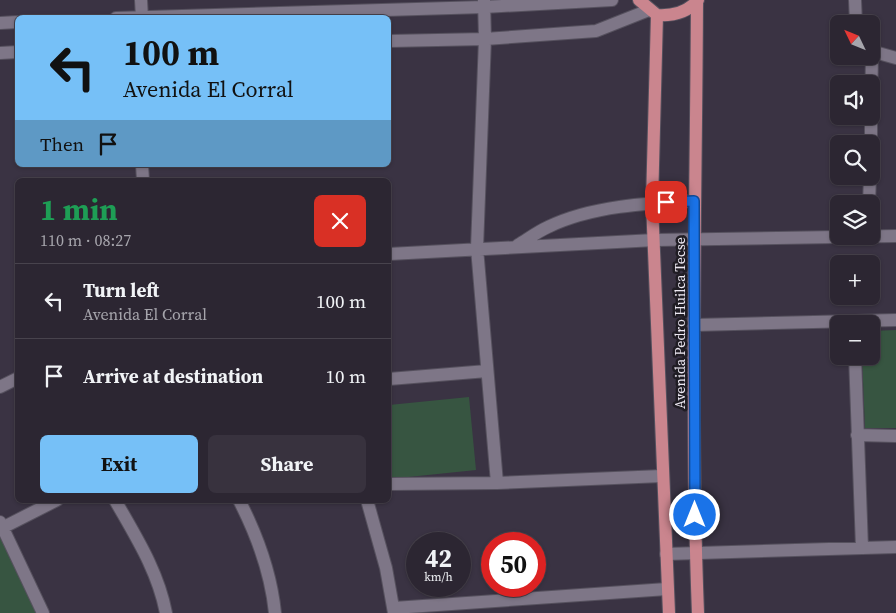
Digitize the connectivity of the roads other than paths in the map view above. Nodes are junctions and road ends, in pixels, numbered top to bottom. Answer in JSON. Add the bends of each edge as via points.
{"nodes":[{"id":1,"x":141,"y":0,"type":"edge"},
{"id":2,"x":612,"y":0,"type":"edge"},
{"id":3,"x":639,"y":0,"type":"edge"},
{"id":4,"x":855,"y":0,"type":"edge"},
{"id":5,"x":697,"y":1,"type":"edge"},
{"id":6,"x":484,"y":4,"type":"edge"},
{"id":7,"x":653,"y":13,"type":"junction"},
{"id":8,"x":142,"y":15,"type":"edge"},
{"id":9,"x":195,"y":15,"type":"edge"},
{"id":10,"x":856,"y":15,"type":"edge"},
{"id":11,"x":15,"y":22,"type":"edge"},
{"id":12,"x":0,"y":23,"type":"edge"},
{"id":13,"x":485,"y":39,"type":"junction"},
{"id":14,"x":391,"y":41,"type":"edge"},
{"id":15,"x":15,"y":52,"type":"edge"},
{"id":16,"x":0,"y":53,"type":"edge"},
{"id":17,"x":880,"y":54,"type":"edge"},
{"id":18,"x":896,"y":58,"type":"edge"},
{"id":19,"x":694,"y":201,"type":"junction"},
{"id":20,"x":652,"y":203,"type":"junction"},
{"id":21,"x":830,"y":236,"type":"edge"},
{"id":22,"x":880,"y":236,"type":"edge"},
{"id":23,"x":896,"y":236,"type":"edge"},
{"id":24,"x":695,"y":238,"type":"junction"},
{"id":25,"x":655,"y":240,"type":"junction"},
{"id":26,"x":516,"y":246,"type":"junction"},
{"id":27,"x":477,"y":248,"type":"junction"},
{"id":28,"x":391,"y":254,"type":"edge"},
{"id":29,"x":896,"y":320,"type":"edge"},
{"id":30,"x":880,"y":321,"type":"edge"},
{"id":31,"x":830,"y":322,"type":"edge"},
{"id":32,"x":695,"y":325,"type":"junction"},
{"id":33,"x":855,"y":365,"type":"edge"},
{"id":34,"x":488,"y":371,"type":"junction"},
{"id":35,"x":391,"y":379,"type":"edge"},
{"id":36,"x":15,"y":380,"type":"edge"},
{"id":37,"x":0,"y":387,"type":"edge"},
{"id":38,"x":857,"y":436,"type":"junction"},
{"id":39,"x":896,"y":436,"type":"edge"},
{"id":40,"x":662,"y":476,"type":"junction"},
{"id":41,"x":497,"y":483,"type":"junction"},
{"id":42,"x":391,"y":484,"type":"edge"},
{"id":43,"x":51,"y":503,"type":"edge"},
{"id":44,"x":117,"y":503,"type":"edge"},
{"id":45,"x":240,"y":503,"type":"edge"},
{"id":46,"x":368,"y":503,"type":"edge"},
{"id":47,"x":1,"y":526,"type":"edge"},
{"id":48,"x":896,"y":547,"type":"edge"},
{"id":49,"x":862,"y":548,"type":"junction"},
{"id":50,"x":696,"y":553,"type":"junction"},
{"id":51,"x":666,"y":554,"type":"junction"},
{"id":52,"x":668,"y":589,"type":"junction"},
{"id":53,"x":499,"y":607,"type":"edge"},
{"id":54,"x":394,"y":610,"type":"edge"},
{"id":55,"x":43,"y":613,"type":"edge"},
{"id":56,"x":166,"y":613,"type":"edge"},
{"id":57,"x":275,"y":613,"type":"edge"},
{"id":58,"x":669,"y":613,"type":"edge"},
{"id":59,"x":698,"y":613,"type":"edge"}],
"edges":[{"from":1,"to":8,"type":"street"},
{"from":2,"to":6,"type":"street"},
{"from":3,"to":7,"type":"main road"},
{"from":4,"to":10,"type":"street"},
{"from":5,"to":7,"type":"main road","via":[[678,14]]},
{"from":5,"to":19,"type":"main road","name":"Avenida Pedro Huilca Tecse"},
{"from":6,"to":9,"type":"street"},
{"from":6,"to":13,"type":"street"},
{"from":7,"to":13,"type":"street","via":[[596,31]]},
{"from":7,"to":20,"type":"main road","name":"Avenida Pedro Huilca Tecse"},
{"from":11,"to":12,"type":"street"},
{"from":13,"to":14,"type":"street"},
{"from":13,"to":27,"type":"street"},
{"from":15,"to":16,"type":"street"},
{"from":17,"to":18,"type":"street"},
{"from":19,"to":20,"type":"street"},
{"from":19,"to":24,"type":"main road","name":"Avenida Pedro Huilca Tecse"},
{"from":20,"to":25,"type":"main road","name":"Avenida Pedro Huilca Tecse"},
{"from":20,"to":26,"type":"street","via":[[584,215],[548,226]]},
{"from":21,"to":24,"type":"street"},
{"from":22,"to":23,"type":"street"},
{"from":24,"to":25,"type":"street"},
{"from":24,"to":32,"type":"main road","name":"Avenida Pedro Huilca Tecse"},
{"from":25,"to":26,"type":"street"},
{"from":25,"to":40,"type":"main road","name":"Avenida Pedro Huilca Tecse"},
{"from":26,"to":27,"type":"street"},
{"from":27,"to":28,"type":"street"},
{"from":27,"to":34,"type":"street"},
{"from":29,"to":30,"type":"street"},
{"from":31,"to":32,"type":"street"},
{"from":32,"to":50,"type":"main road","name":"Avenida Pedro Huilca Tecse"},
{"from":33,"to":38,"type":"street"},
{"from":34,"to":35,"type":"street"},
{"from":34,"to":41,"type":"street"},
{"from":36,"to":37,"type":"street"},
{"from":38,"to":39,"type":"street"},
{"from":38,"to":49,"type":"street"},
{"from":40,"to":41,"type":"street"},
{"from":40,"to":51,"type":"main road","name":"Avenida Pedro Huilca Tecse"},
{"from":41,"to":42,"type":"street"},
{"from":43,"to":47,"type":"street"},
{"from":44,"to":56,"type":"street","via":[[154,569]]},
{"from":45,"to":57,"type":"street","via":[[255,533]]},
{"from":46,"to":54,"type":"street"},
{"from":47,"to":55,"type":"street"},
{"from":48,"to":49,"type":"street"},
{"from":49,"to":50,"type":"street"},
{"from":50,"to":51,"type":"street"},
{"from":50,"to":59,"type":"main road","name":"Avenida Pedro Huilca Tecse"},
{"from":51,"to":52,"type":"main road","name":"Avenida Pedro Huilca Tecse"},
{"from":52,"to":53,"type":"street"},
{"from":52,"to":58,"type":"main road","name":"Avenida Pedro Huilca Tecse"},
{"from":53,"to":54,"type":"street"}]}
